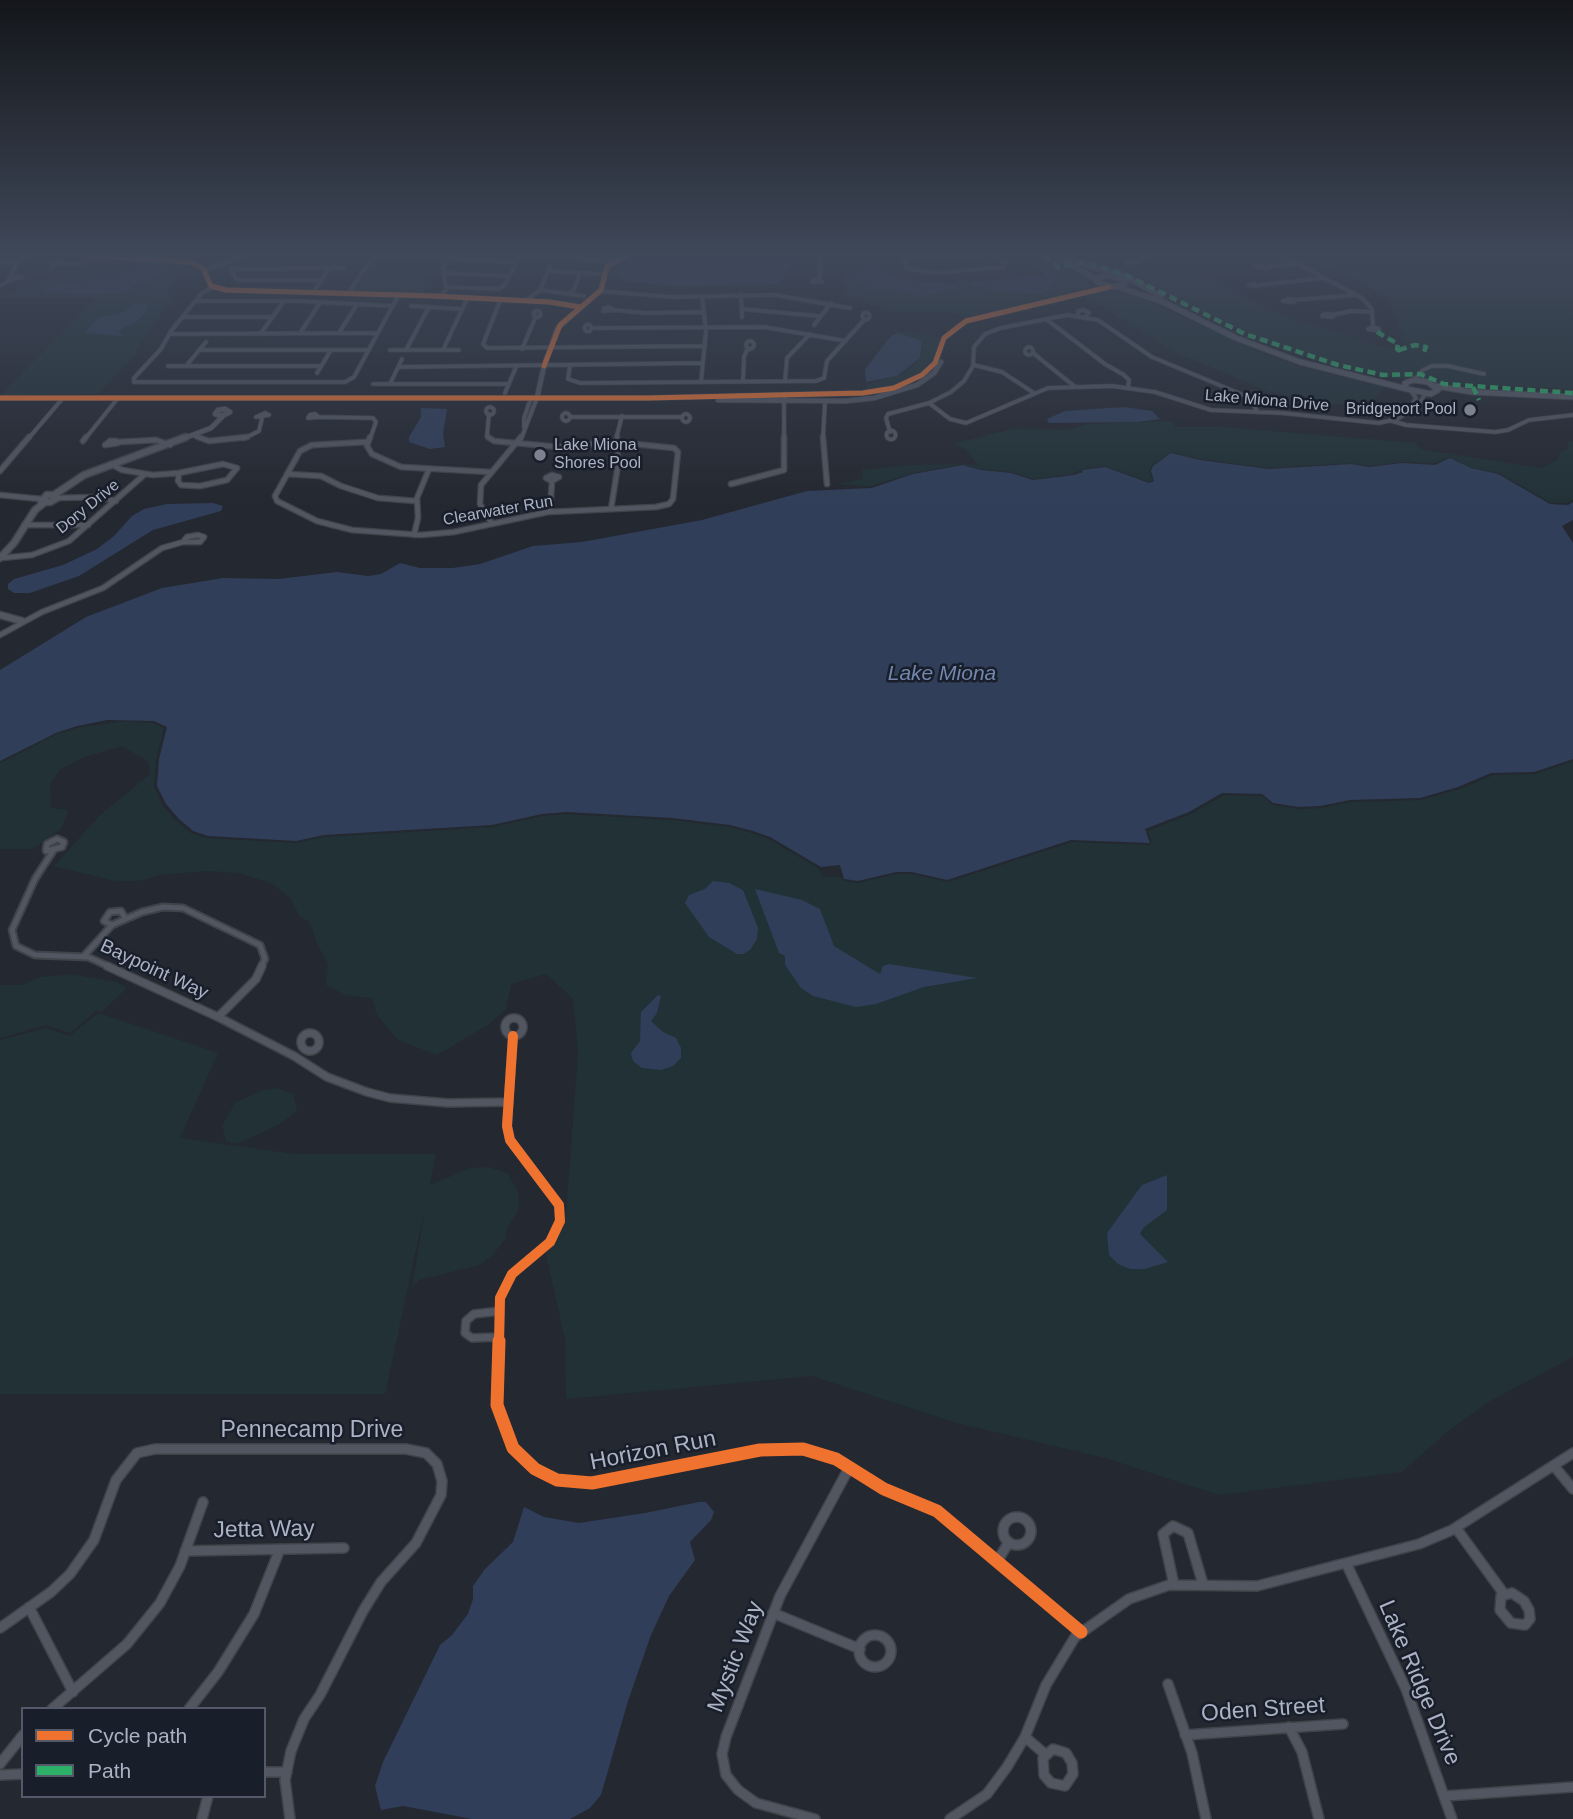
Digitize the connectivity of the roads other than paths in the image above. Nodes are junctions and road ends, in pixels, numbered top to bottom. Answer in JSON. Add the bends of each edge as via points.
{"nodes":[{"id":1,"x":167,"y":340,"type":"edge"},
{"id":2,"x":374,"y":340,"type":"edge"},
{"id":3,"x":412,"y":340,"type":"edge"},
{"id":4,"x":447,"y":340,"type":"edge"},
{"id":5,"x":485,"y":340,"type":"edge"},
{"id":6,"x":526,"y":340,"type":"edge"},
{"id":7,"x":554,"y":340,"type":"edge"},
{"id":8,"x":705,"y":340,"type":"edge"},
{"id":9,"x":804,"y":340,"type":"edge"},
{"id":10,"x":840,"y":340,"type":"edge"},
{"id":11,"x":943,"y":340,"type":"edge"},
{"id":12,"x":980,"y":340,"type":"edge"},
{"id":13,"x":1074,"y":340,"type":"edge"},
{"id":14,"x":1127,"y":340,"type":"edge"},
{"id":15,"x":1244,"y":340,"type":"edge"},
{"id":16,"x":1252,"y":340,"type":"edge"},
{"id":17,"x":846,"y":341,"type":"joint"},
{"id":18,"x":206,"y":342,"type":"dead end"},
{"id":19,"x":705,"y":346,"type":"junction"},
{"id":20,"x":550,"y":348,"type":"junction"},
{"id":21,"x":748,"y":348,"type":"dead end"},
{"id":22,"x":522,"y":349,"type":"junction"},
{"id":23,"x":199,"y":350,"type":"junction"},
{"id":24,"x":331,"y":350,"type":"junction"},
{"id":25,"x":369,"y":350,"type":"junction"},
{"id":26,"x":407,"y":350,"type":"junction"},
{"id":27,"x":443,"y":350,"type":"junction"},
{"id":28,"x":459,"y":350,"type":"dead end"},
{"id":29,"x":390,"y":351,"type":"dead end"},
{"id":30,"x":940,"y":352,"type":"junction"},
{"id":31,"x":1033,"y":353,"type":"dead end"},
{"id":32,"x":402,"y":359,"type":"dead end"},
{"id":33,"x":703,"y":363,"type":"junction"},
{"id":34,"x":570,"y":365,"type":"junction"},
{"id":35,"x":974,"y":365,"type":"junction"},
{"id":36,"x":168,"y":366,"type":"dead end"},
{"id":37,"x":187,"y":366,"type":"junction"},
{"id":38,"x":321,"y":366,"type":"junction"},
{"id":39,"x":398,"y":367,"type":"junction"},
{"id":40,"x":516,"y":367,"type":"junction"},
{"id":41,"x":543,"y":368,"type":"junction"},
{"id":42,"x":1423,"y":370,"type":"junction"},
{"id":43,"x":317,"y":373,"type":"dead end"},
{"id":44,"x":1485,"y":374,"type":"dead end"},
{"id":45,"x":1414,"y":380,"type":"junction"},
{"id":46,"x":743,"y":381,"type":"junction"},
{"id":47,"x":785,"y":381,"type":"junction"},
{"id":48,"x":701,"y":382,"type":"junction"},
{"id":49,"x":1428,"y":382,"type":"junction"},
{"id":50,"x":373,"y":384,"type":"dead end"},
{"id":51,"x":390,"y":384,"type":"junction"},
{"id":52,"x":509,"y":384,"type":"junction"},
{"id":53,"x":1074,"y":386,"type":"junction"},
{"id":54,"x":1128,"y":387,"type":"junction"},
{"id":55,"x":1408,"y":388,"type":"junction"},
{"id":56,"x":1436,"y":389,"type":"junction"},
{"id":57,"x":505,"y":393,"type":"dead end"},
{"id":58,"x":1034,"y":393,"type":"junction"},
{"id":59,"x":1425,"y":394,"type":"junction"},
{"id":60,"x":784,"y":397,"type":"junction"},
{"id":61,"x":0,"y":398,"type":"edge"},
{"id":62,"x":63,"y":398,"type":"junction"},
{"id":63,"x":118,"y":398,"type":"junction"},
{"id":64,"x":232,"y":398,"type":"junction"},
{"id":65,"x":534,"y":398,"type":"junction"},
{"id":66,"x":1573,"y":399,"type":"edge"},
{"id":67,"x":825,"y":401,"type":"junction"},
{"id":68,"x":929,"y":403,"type":"junction"},
{"id":69,"x":1407,"y":411,"type":"junction"},
{"id":70,"x":1258,"y":412,"type":"junction"},
{"id":71,"x":489,"y":414,"type":"dead end"},
{"id":72,"x":1573,"y":415,"type":"edge"},
{"id":73,"x":622,"y":416,"type":"junction"},
{"id":74,"x":319,"y":417,"type":"dead end"},
{"id":75,"x":572,"y":417,"type":"dead end"},
{"id":76,"x":681,"y":417,"type":"dead end"},
{"id":77,"x":262,"y":418,"type":"dead end"},
{"id":78,"x":1392,"y":421,"type":"junction"},
{"id":79,"x":890,"y":432,"type":"dead end"},
{"id":80,"x":192,"y":435,"type":"junction"},
{"id":81,"x":83,"y":441,"type":"dead end"},
{"id":82,"x":118,"y":442,"type":"dead end"},
{"id":83,"x":366,"y":442,"type":"junction"},
{"id":84,"x":615,"y":442,"type":"junction"},
{"id":85,"x":519,"y":443,"type":"junction"},
{"id":86,"x":170,"y":444,"type":"junction"},
{"id":87,"x":111,"y":464,"type":"junction"},
{"id":88,"x":429,"y":469,"type":"junction"},
{"id":89,"x":0,"y":471,"type":"edge"},
{"id":90,"x":490,"y":472,"type":"junction"},
{"id":91,"x":179,"y":473,"type":"junction"},
{"id":92,"x":145,"y":474,"type":"junction"},
{"id":93,"x":287,"y":474,"type":"junction"},
{"id":94,"x":552,"y":481,"type":"dead end"},
{"id":95,"x":731,"y":484,"type":"dead end"},
{"id":96,"x":827,"y":484,"type":"dead end"},
{"id":97,"x":0,"y":495,"type":"edge"},
{"id":98,"x":56,"y":496,"type":"junction"},
{"id":99,"x":43,"y":501,"type":"junction"},
{"id":100,"x":116,"y":501,"type":"junction"},
{"id":101,"x":416,"y":501,"type":"junction"},
{"id":102,"x":611,"y":509,"type":"junction"},
{"id":103,"x":550,"y":512,"type":"junction"},
{"id":104,"x":491,"y":522,"type":"junction"},
{"id":105,"x":24,"y":525,"type":"junction"},
{"id":106,"x":88,"y":525,"type":"junction"},
{"id":107,"x":414,"y":535,"type":"junction"},
{"id":108,"x":183,"y":542,"type":"dead end"},
{"id":109,"x":0,"y":548,"type":"edge"},
{"id":110,"x":10,"y":549,"type":"junction"},
{"id":111,"x":1,"y":558,"type":"edge"},
{"id":112,"x":0,"y":615,"type":"edge"},
{"id":113,"x":22,"y":621,"type":"junction"},
{"id":114,"x":0,"y":635,"type":"edge"},
{"id":115,"x":53,"y":852,"type":"dead end"},
{"id":116,"x":125,"y":918,"type":"junction"},
{"id":117,"x":111,"y":925,"type":"junction"},
{"id":118,"x":84,"y":956,"type":"junction"},
{"id":119,"x":218,"y":1017,"type":"junction"},
{"id":120,"x":513,"y":1036,"type":"dead end"},
{"id":121,"x":301,"y":1049,"type":"dead end"},
{"id":122,"x":294,"y":1056,"type":"junction"},
{"id":123,"x":509,"y":1102,"type":"junction"},
{"id":124,"x":499,"y":1311,"type":"junction"},
{"id":125,"x":498,"y":1337,"type":"junction"},
{"id":126,"x":1573,"y":1454,"type":"edge"},
{"id":127,"x":1554,"y":1466,"type":"junction"},
{"id":128,"x":849,"y":1468,"type":"junction"},
{"id":129,"x":1573,"y":1489,"type":"edge"},
{"id":130,"x":204,"y":1502,"type":"dead end"},
{"id":131,"x":1456,"y":1528,"type":"junction"},
{"id":132,"x":1009,"y":1542,"type":"dead end"},
{"id":133,"x":344,"y":1548,"type":"dead end"},
{"id":134,"x":280,"y":1549,"type":"junction"},
{"id":135,"x":186,"y":1551,"type":"junction"},
{"id":136,"x":998,"y":1560,"type":"junction"},
{"id":137,"x":1346,"y":1563,"type":"junction"},
{"id":138,"x":1203,"y":1584,"type":"junction"},
{"id":139,"x":1174,"y":1585,"type":"junction"},
{"id":140,"x":1504,"y":1594,"type":"dead end"},
{"id":141,"x":29,"y":1607,"type":"junction"},
{"id":142,"x":773,"y":1613,"type":"junction"},
{"id":143,"x":0,"y":1628,"type":"edge"},
{"id":144,"x":1081,"y":1632,"type":"junction"},
{"id":145,"x":860,"y":1649,"type":"dead end"},
{"id":146,"x":1168,"y":1684,"type":"dead end"},
{"id":147,"x":73,"y":1692,"type":"junction"},
{"id":148,"x":54,"y":1707,"type":"edge"},
{"id":149,"x":191,"y":1707,"type":"edge"},
{"id":150,"x":1343,"y":1724,"type":"dead end"},
{"id":151,"x":1289,"y":1727,"type":"junction"},
{"id":152,"x":1185,"y":1735,"type":"junction"},
{"id":153,"x":1025,"y":1737,"type":"junction"},
{"id":154,"x":21,"y":1738,"type":"edge"},
{"id":155,"x":1045,"y":1754,"type":"dead end"},
{"id":156,"x":0,"y":1764,"type":"edge"},
{"id":157,"x":266,"y":1772,"type":"edge"},
{"id":158,"x":286,"y":1772,"type":"junction"},
{"id":159,"x":0,"y":1774,"type":"edge"},
{"id":160,"x":21,"y":1774,"type":"edge"},
{"id":161,"x":1573,"y":1787,"type":"edge"},
{"id":162,"x":1445,"y":1796,"type":"junction"},
{"id":163,"x":207,"y":1798,"type":"edge"},
{"id":164,"x":202,"y":1819,"type":"edge"},
{"id":165,"x":290,"y":1819,"type":"edge"},
{"id":166,"x":814,"y":1819,"type":"edge"},
{"id":167,"x":950,"y":1819,"type":"edge"},
{"id":168,"x":1206,"y":1819,"type":"edge"},
{"id":169,"x":1318,"y":1819,"type":"edge"},
{"id":170,"x":1452,"y":1819,"type":"edge"}],
"edges":[{"from":1,"to":25,"type":"street","via":[[134,382],[342,383],[352,379]]},
{"from":2,"to":25,"type":"street"},
{"from":3,"to":26,"type":"street"},
{"from":4,"to":27,"type":"street"},
{"from":5,"to":22,"type":"street","via":[[483,345],[494,349]]},
{"from":6,"to":22,"type":"street"},
{"from":7,"to":20,"type":"street"},
{"from":8,"to":19,"type":"street"},
{"from":9,"to":47,"type":"street","via":[[787,358]]},
{"from":10,"to":17,"type":"street"},
{"from":11,"to":30,"type":"street"},
{"from":12,"to":35,"type":"street","via":[[974,347]]},
{"from":13,"to":54,"type":"street","via":[[1126,377]]},
{"from":14,"to":70,"type":"street","via":[[1152,357],[1248,397]]},
{"from":15,"to":55,"type":"main road","via":[[1334,372]]},
{"from":16,"to":55,"type":"main road","via":[[1296,358]]},
{"from":17,"to":47,"type":"street","via":[[827,361],[824,378]]},
{"from":18,"to":23,"type":"street"},
{"from":19,"to":20,"type":"street"},
{"from":19,"to":33,"type":"street"},
{"from":20,"to":22,"type":"street"},
{"from":20,"to":41,"type":"street"},
{"from":21,"to":46,"type":"street"},
{"from":23,"to":24,"type":"street"},
{"from":23,"to":37,"type":"street"},
{"from":24,"to":25,"type":"street"},
{"from":24,"to":38,"type":"street"},
{"from":26,"to":27,"type":"street"},
{"from":26,"to":29,"type":"street"},
{"from":27,"to":28,"type":"street"},
{"from":30,"to":60,"type":"street","via":[[926,372],[894,388]]},
{"from":30,"to":67,"type":"street","via":[[936,370],[913,387],[874,398]]},
{"from":31,"to":53,"type":"street"},
{"from":32,"to":39,"type":"street"},
{"from":33,"to":34,"type":"street"},
{"from":33,"to":48,"type":"street"},
{"from":34,"to":41,"type":"street"},
{"from":34,"to":48,"type":"street","via":[[568,379],[575,383]]},
{"from":35,"to":58,"type":"street","via":[[1002,372]]},
{"from":35,"to":68,"type":"street","via":[[958,386]]},
{"from":36,"to":37,"type":"street"},
{"from":37,"to":38,"type":"street"},
{"from":38,"to":43,"type":"street"},
{"from":39,"to":40,"type":"street"},
{"from":39,"to":51,"type":"street"},
{"from":40,"to":41,"type":"street"},
{"from":40,"to":52,"type":"street"},
{"from":41,"to":65,"type":"street"},
{"from":42,"to":44,"type":"street","via":[[1441,366]]},
{"from":42,"to":45,"type":"street"},
{"from":42,"to":49,"type":"street"},
{"from":45,"to":49,"type":"main road"},
{"from":45,"to":55,"type":"main road"},
{"from":46,"to":47,"type":"street"},
{"from":46,"to":48,"type":"street"},
{"from":49,"to":56,"type":"main road"},
{"from":50,"to":51,"type":"street"},
{"from":51,"to":52,"type":"street"},
{"from":52,"to":57,"type":"street"},
{"from":53,"to":54,"type":"street","name":"Lake Miona Drive"},
{"from":53,"to":58,"type":"street","name":"Lake Miona Drive"},
{"from":54,"to":70,"type":"street","name":"Lake Miona Drive","via":[[1205,410]]},
{"from":55,"to":59,"type":"main road"},
{"from":55,"to":69,"type":"street","via":[[1416,398]]},
{"from":56,"to":59,"type":"main road"},
{"from":56,"to":66,"type":"main road"},
{"from":58,"to":68,"type":"street","name":"Lake Miona Drive","via":[[968,422],[953,421]]},
{"from":59,"to":69,"type":"street","via":[[1418,406]]},
{"from":60,"to":65,"type":"street"},
{"from":60,"to":67,"type":"street"},
{"from":60,"to":95,"type":"street","via":[[784,470]]},
{"from":61,"to":62,"type":"street"},
{"from":62,"to":63,"type":"street"},
{"from":62,"to":89,"type":"street"},
{"from":63,"to":64,"type":"street"},
{"from":63,"to":81,"type":"street"},
{"from":64,"to":65,"type":"street"},
{"from":64,"to":80,"type":"street","via":[[225,412]]},
{"from":65,"to":85,"type":"street"},
{"from":67,"to":96,"type":"street"},
{"from":68,"to":79,"type":"street","via":[[888,414]]},
{"from":69,"to":78,"type":"street"},
{"from":70,"to":78,"type":"street","name":"Lake Miona Drive"},
{"from":71,"to":85,"type":"street","name":"Clearwater Run","via":[[487,436],[491,440]]},
{"from":72,"to":78,"type":"street","name":"Lake Miona Drive","via":[[1529,420],[1495,432]]},
{"from":73,"to":75,"type":"street"},
{"from":73,"to":76,"type":"street"},
{"from":73,"to":84,"type":"street"},
{"from":74,"to":83,"type":"street","via":[[373,418],[376,422]]},
{"from":77,"to":80,"type":"street","via":[[259,431],[243,439],[209,441]]},
{"from":80,"to":86,"type":"street"},
{"from":82,"to":86,"type":"street"},
{"from":83,"to":88,"type":"street","via":[[372,454],[384,461]]},
{"from":83,"to":93,"type":"street","name":"Clearwater Run","via":[[308,446]]},
{"from":84,"to":85,"type":"street","name":"Clearwater Run","via":[[559,447]]},
{"from":84,"to":102,"type":"street","via":[[618,465]]},
{"from":84,"to":102,"type":"street","name":"Clearwater Run","via":[[670,447],[678,452],[671,502]]},
{"from":85,"to":90,"type":"street"},
{"from":86,"to":87,"type":"street"},
{"from":87,"to":92,"type":"street"},
{"from":87,"to":98,"type":"street","via":[[76,479]]},
{"from":88,"to":90,"type":"street"},
{"from":88,"to":101,"type":"street"},
{"from":90,"to":104,"type":"street","via":[[479,492],[480,504]]},
{"from":91,"to":91,"type":"street","via":[[223,464],[237,468],[227,480],[200,486],[181,485]]},
{"from":91,"to":92,"type":"street"},
{"from":92,"to":100,"type":"street","name":"Dory Drive"},
{"from":93,"to":101,"type":"street","via":[[321,476],[378,498]]},
{"from":93,"to":107,"type":"street","name":"Clearwater Run","via":[[275,496],[290,510],[352,530]]},
{"from":94,"to":103,"type":"street"},
{"from":97,"to":99,"type":"street"},
{"from":98,"to":99,"type":"street"},
{"from":98,"to":100,"type":"street"},
{"from":99,"to":105,"type":"street"},
{"from":100,"to":106,"type":"street","name":"Dory Drive"},
{"from":101,"to":107,"type":"street"},
{"from":102,"to":103,"type":"street","name":"Clearwater Run"},
{"from":103,"to":104,"type":"street","name":"Clearwater Run"},
{"from":104,"to":107,"type":"street","name":"Clearwater Run","via":[[454,532]]},
{"from":105,"to":106,"type":"street"},
{"from":105,"to":110,"type":"street"},
{"from":106,"to":111,"type":"street","name":"Dory Drive","via":[[49,550]]},
{"from":108,"to":113,"type":"street","via":[[162,548],[103,588]]},
{"from":109,"to":110,"type":"street"},
{"from":110,"to":111,"type":"street"},
{"from":112,"to":113,"type":"street"},
{"from":113,"to":114,"type":"street"},
{"from":115,"to":118,"type":"street","name":"Baypoint Way","via":[[24,901],[12,937],[16,946],[35,955]]},
{"from":116,"to":117,"type":"street"},
{"from":116,"to":117,"type":"street","via":[[121,911],[110,912],[104,920]]},
{"from":116,"to":119,"type":"street","via":[[163,907],[183,908],[260,945],[263,968]]},
{"from":117,"to":118,"type":"street"},
{"from":118,"to":119,"type":"street","name":"Baypoint Way"},
{"from":119,"to":122,"type":"street","name":"Baypoint Way"},
{"from":120,"to":123,"type":"street","name":"Horizon Run"},
{"from":121,"to":122,"type":"street"},
{"from":122,"to":123,"type":"street","name":"Baypoint Way","via":[[346,1085],[390,1098]]},
{"from":123,"to":124,"type":"street","name":"Horizon Run","via":[[510,1140],[559,1205],[560,1221],[550,1242],[506,1281]]},
{"from":124,"to":125,"type":"street","name":"Horizon Run"},
{"from":124,"to":125,"type":"street","via":[[474,1314],[466,1321],[465,1333],[472,1338]]},
{"from":125,"to":128,"type":"street","name":"Horizon Run","via":[[497,1405],[503,1427],[523,1459],[557,1479],[611,1482],[782,1448],[803,1449]]},
{"from":126,"to":127,"type":"street"},
{"from":127,"to":129,"type":"street"},
{"from":127,"to":131,"type":"street"},
{"from":128,"to":136,"type":"street","name":"Horizon Run","via":[[884,1489],[937,1511]]},
{"from":128,"to":142,"type":"street","name":"Mystic Way"},
{"from":130,"to":135,"type":"street"},
{"from":131,"to":137,"type":"street","via":[[1419,1544]]},
{"from":131,"to":140,"type":"street"},
{"from":132,"to":136,"type":"street"},
{"from":133,"to":134,"type":"street","name":"Jetta Way"},
{"from":134,"to":135,"type":"street","name":"Jetta Way"},
{"from":134,"to":149,"type":"street","via":[[254,1614]]},
{"from":135,"to":147,"type":"street","via":[[160,1603],[127,1644]]},
{"from":136,"to":144,"type":"street","name":"Horizon Run"},
{"from":137,"to":138,"type":"street","via":[[1256,1586]]},
{"from":137,"to":162,"type":"street","name":"Lake Ridge Drive","via":[[1406,1689]]},
{"from":138,"to":139,"type":"street"},
{"from":138,"to":139,"type":"street","via":[[1188,1533],[1173,1527],[1163,1534]]},
{"from":139,"to":144,"type":"street","via":[[1129,1599]]},
{"from":141,"to":143,"type":"street","name":"Pennecamp Drive"},
{"from":141,"to":147,"type":"street"},
{"from":141,"to":158,"type":"street","name":"Pennecamp Drive","via":[[51,1592],[83,1557],[116,1480],[138,1453],[406,1449],[426,1453],[437,1464],[441,1495],[416,1543],[381,1582],[363,1611],[304,1719]]},
{"from":142,"to":145,"type":"street"},
{"from":142,"to":166,"type":"street","name":"Mystic Way","via":[[726,1737],[722,1754],[726,1775],[756,1803]]},
{"from":144,"to":153,"type":"street","via":[[1046,1685]]},
{"from":146,"to":152,"type":"street"},
{"from":147,"to":148,"type":"street"},
{"from":150,"to":151,"type":"street","name":"Oden Street"},
{"from":151,"to":152,"type":"street","name":"Oden Street"},
{"from":151,"to":169,"type":"street","via":[[1302,1752]]},
{"from":152,"to":168,"type":"street"},
{"from":153,"to":155,"type":"street"},
{"from":153,"to":167,"type":"street","via":[[987,1794]]},
{"from":154,"to":156,"type":"street"},
{"from":157,"to":158,"type":"street"},
{"from":158,"to":165,"type":"street","name":"Pennecamp Drive"},
{"from":159,"to":160,"type":"street"},
{"from":161,"to":162,"type":"street"},
{"from":162,"to":170,"type":"street","name":"Lake Ridge Drive"},
{"from":163,"to":164,"type":"street"}]}
